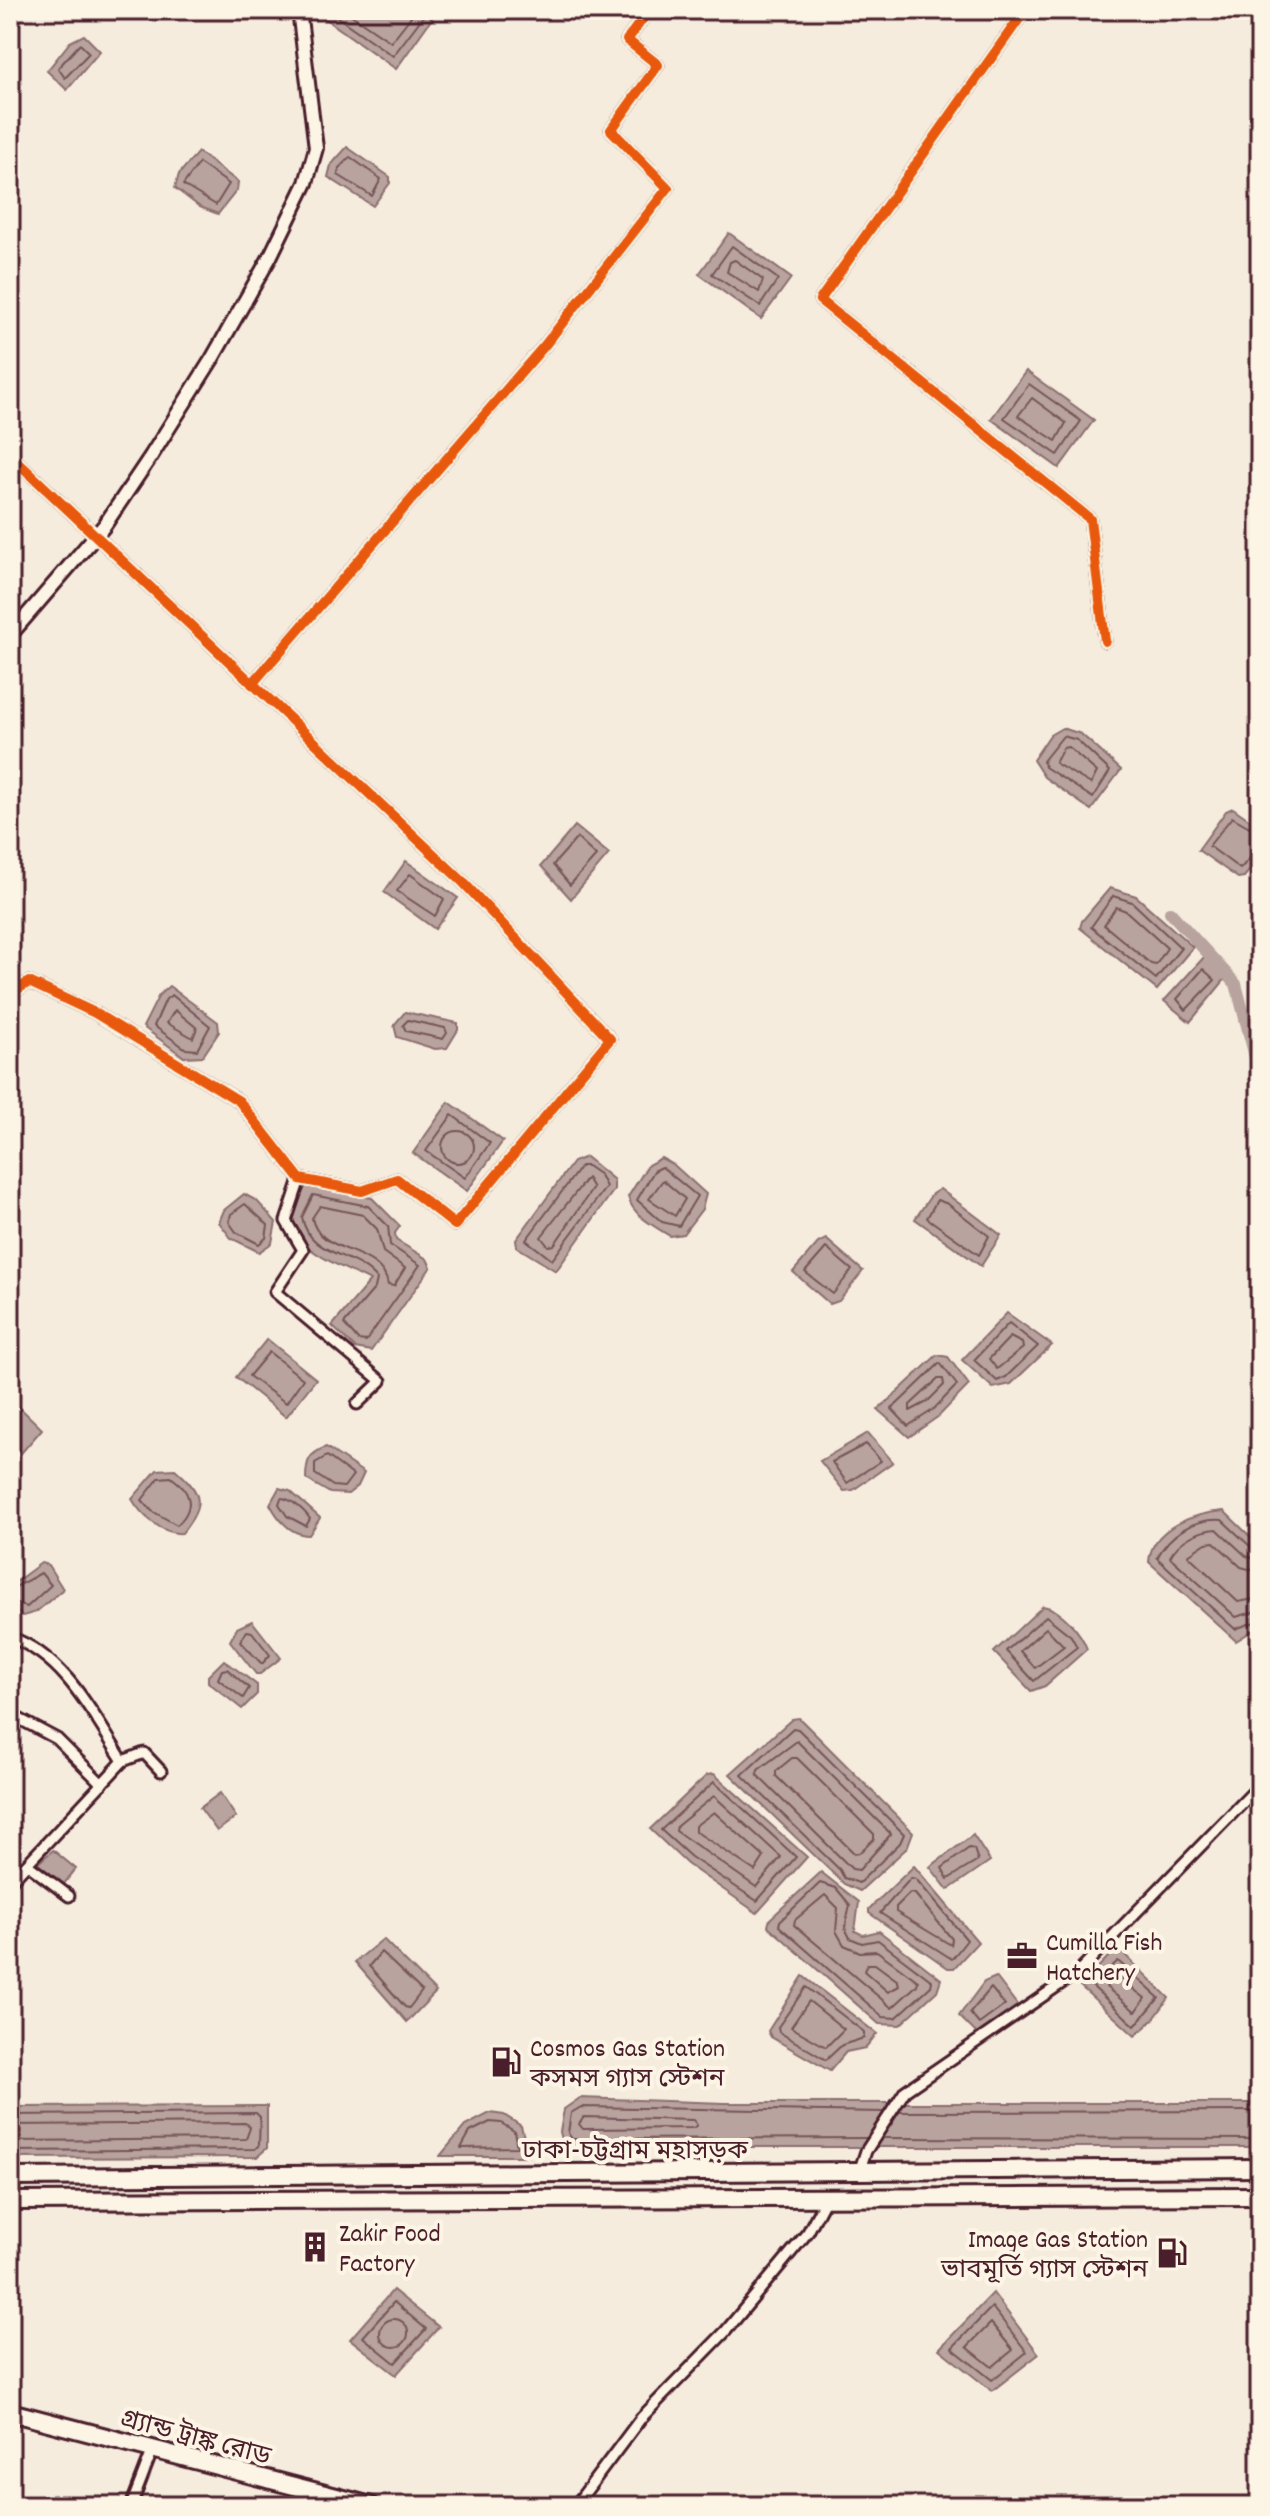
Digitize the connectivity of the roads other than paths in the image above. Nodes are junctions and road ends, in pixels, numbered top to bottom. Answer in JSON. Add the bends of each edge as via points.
{"nodes":[{"id":1,"x":299,"y":10,"type":"edge"},
{"id":2,"x":649,"y":10,"type":"edge"},
{"id":3,"x":1015,"y":10,"type":"edge"},
{"id":4,"x":10,"y":455,"type":"edge"},
{"id":5,"x":95,"y":536,"type":"junction"},
{"id":6,"x":10,"y":635,"type":"edge"},
{"id":7,"x":1105,"y":641,"type":"dead end"},
{"id":8,"x":252,"y":684,"type":"junction"},
{"id":9,"x":10,"y":994,"type":"edge"},
{"id":10,"x":300,"y":1179,"type":"junction"},
{"id":11,"x":357,"y":1404,"type":"dead end"},
{"id":12,"x":10,"y":1637,"type":"edge"},
{"id":13,"x":10,"y":1714,"type":"edge"},
{"id":14,"x":123,"y":1761,"type":"junction"},
{"id":15,"x":161,"y":1771,"type":"dead end"},
{"id":16,"x":102,"y":1784,"type":"junction"},
{"id":17,"x":1260,"y":1785,"type":"edge"},
{"id":18,"x":27,"y":1864,"type":"junction"},
{"id":19,"x":10,"y":1882,"type":"edge"},
{"id":20,"x":69,"y":1896,"type":"dead end"},
{"id":21,"x":1260,"y":2168,"type":"edge"},
{"id":22,"x":859,"y":2172,"type":"junction"},
{"id":23,"x":10,"y":2177,"type":"edge"},
{"id":24,"x":1260,"y":2196,"type":"edge"},
{"id":25,"x":826,"y":2198,"type":"junction"},
{"id":26,"x":10,"y":2201,"type":"edge"},
{"id":27,"x":10,"y":2412,"type":"edge"},
{"id":28,"x":153,"y":2449,"type":"junction"},
{"id":29,"x":131,"y":2506,"type":"edge"},
{"id":30,"x":371,"y":2506,"type":"edge"},
{"id":31,"x":575,"y":2506,"type":"edge"}],
"edges":[{"from":1,"to":5,"type":"main road","via":[[316,148],[306,183],[212,359]]},
{"from":2,"to":8,"type":"street","via":[[627,40],[658,65],[611,130],[668,188],[545,345]]},
{"from":3,"to":7,"type":"street","via":[[1021,16],[820,300],[1090,519]]},
{"from":4,"to":5,"type":"street"},
{"from":5,"to":6,"type":"main road"},
{"from":5,"to":8,"type":"street"},
{"from":8,"to":10,"type":"street","via":[[462,881],[610,1039],[455,1225],[397,1179],[362,1191]]},
{"from":9,"to":10,"type":"street","via":[[29,982],[187,1067],[239,1101]]},
{"from":10,"to":11,"type":"street","via":[[286,1221],[303,1250],[275,1292],[381,1381]]},
{"from":12,"to":14,"type":"street","via":[[34,1648],[61,1671]]},
{"from":13,"to":16,"type":"street","via":[[57,1739]]},
{"from":14,"to":15,"type":"street","via":[[144,1753]]},
{"from":14,"to":16,"type":"street"},
{"from":16,"to":18,"type":"street"},
{"from":17,"to":22,"type":"street","via":[[1078,1972],[905,2091],[866,2151]]},
{"from":18,"to":19,"type":"street"},
{"from":18,"to":20,"type":"street"},
{"from":21,"to":22,"type":"highway","name":"ঢাকা-চট্টগ্রাম মহাসড়ক"},
{"from":22,"to":23,"type":"highway","name":"ঢাকা-চট্টগ্রাম মহাসড়ক"},
{"from":24,"to":25,"type":"highway","name":"ঢাকা-চট্টগ্রাম মহাসড়ক"},
{"from":25,"to":26,"type":"highway","name":"ঢাকা-চট্টগ্রাম মহাসড়ক"},
{"from":25,"to":31,"type":"street","via":[[808,2232],[725,2332],[641,2418]]},
{"from":27,"to":28,"type":"highway","name":"গ্র্যান্ড ট্রাঙ্ক রোড"},
{"from":28,"to":29,"type":"street"},
{"from":28,"to":30,"type":"highway","name":"গ্র্যান্ড ট্রাঙ্ক রোড"}]}
